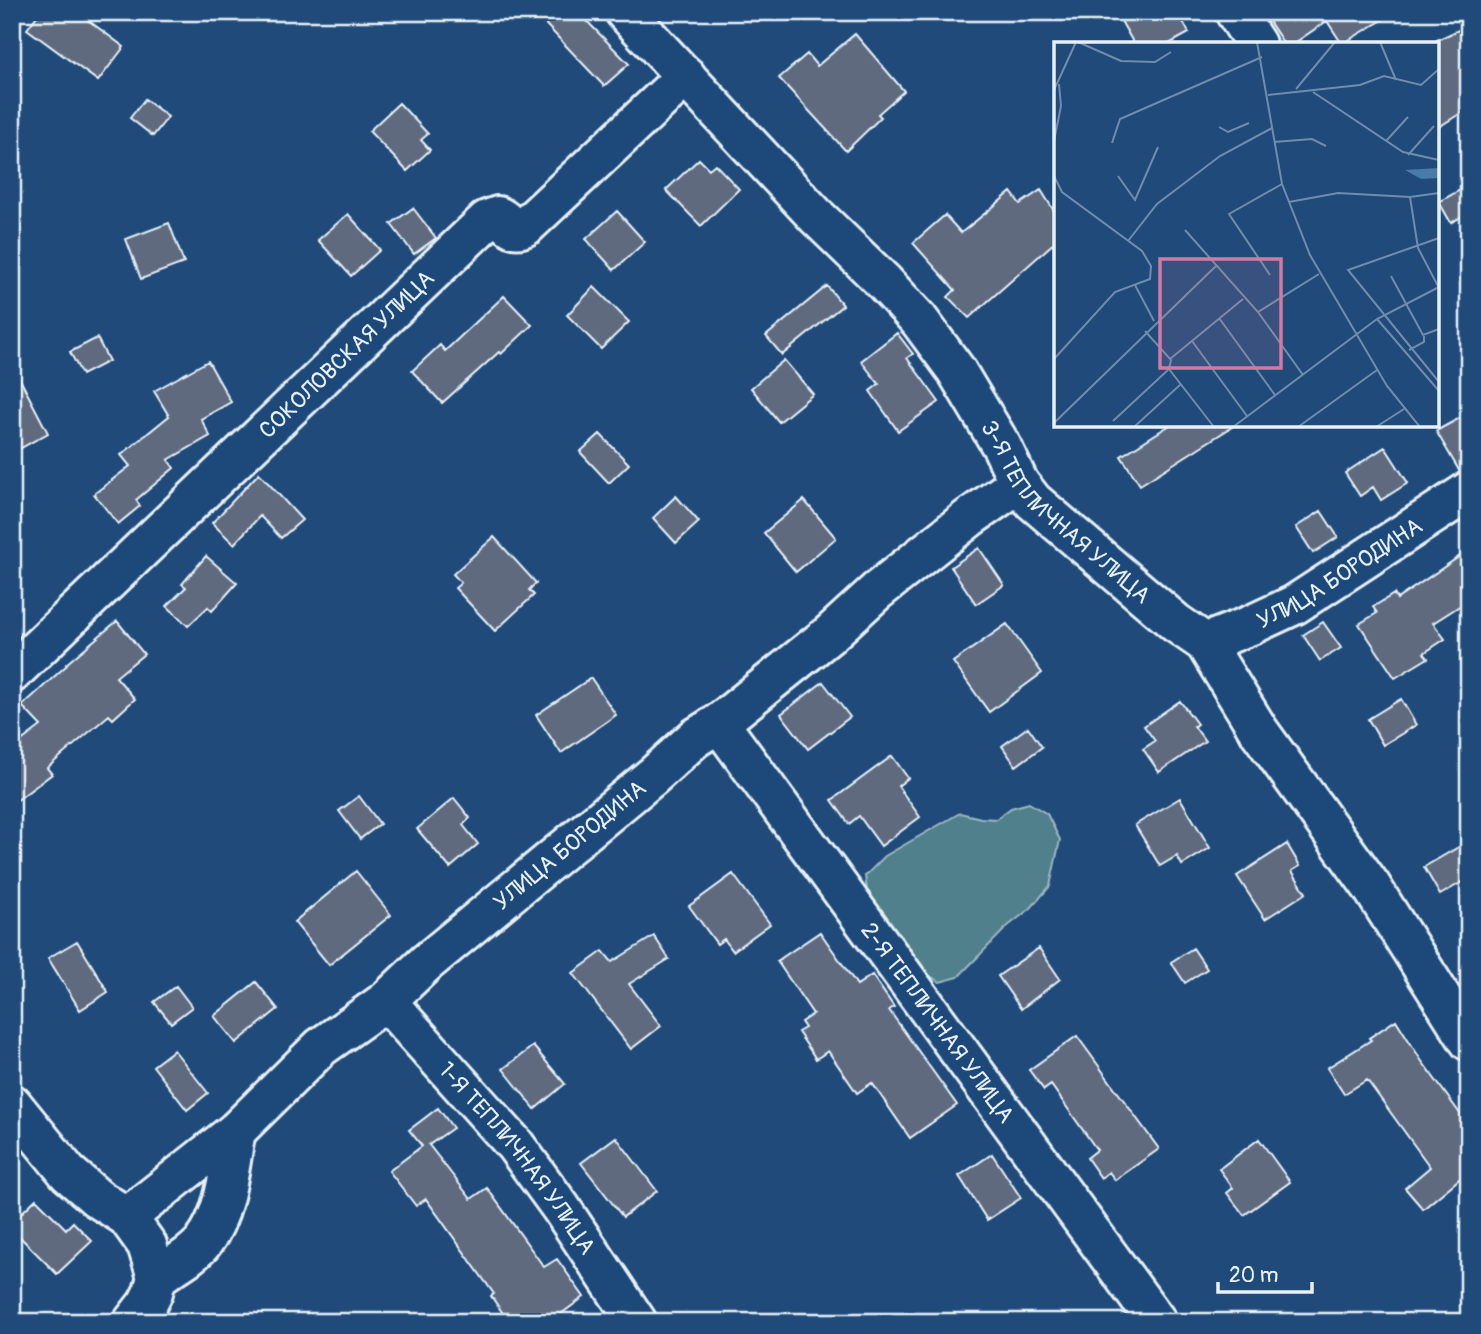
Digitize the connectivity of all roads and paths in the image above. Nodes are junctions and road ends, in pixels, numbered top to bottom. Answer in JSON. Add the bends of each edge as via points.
{"nodes":[{"id":1,"x":625,"y":12,"type":"edge"},
{"id":2,"x":1236,"y":12,"type":"edge"},
{"id":3,"x":1255,"y":42,"type":"edge"},
{"id":4,"x":686,"y":76,"type":"junction"},
{"id":5,"x":1019,"y":483,"type":"junction"},
{"id":6,"x":1469,"y":491,"type":"edge"},
{"id":7,"x":1205,"y":643,"type":"junction"},
{"id":8,"x":12,"y":673,"type":"edge"},
{"id":9,"x":719,"y":723,"type":"junction"},
{"id":10,"x":386,"y":1001,"type":"junction"},
{"id":11,"x":1469,"y":1041,"type":"edge"},
{"id":12,"x":12,"y":1104,"type":"edge"},
{"id":13,"x":236,"y":1131,"type":"junction"},
{"id":14,"x":127,"y":1217,"type":"junction"},
{"id":15,"x":157,"y":1278,"type":"junction"},
{"id":16,"x":132,"y":1322,"type":"edge"},
{"id":17,"x":637,"y":1322,"type":"edge"},
{"id":18,"x":1157,"y":1322,"type":"edge"}],
"edges":[{"from":1,"to":4,"type":"street","name":"3-Я ТЕПЛИЧНАЯ УЛИЦА"},
{"from":2,"to":3,"type":"street"},
{"from":4,"to":5,"type":"street","name":"3-Я ТЕПЛИЧНАЯ УЛИЦА","via":[[919,320],[956,370]]},
{"from":4,"to":8,"type":"street","name":"СОКОЛОВСКАЯ УЛИЦА","via":[[526,226],[513,229],[498,216],[487,220]]},
{"from":5,"to":7,"type":"street","name":"3-Я ТЕПЛИЧНАЯ УЛИЦА","via":[[1033,501]]},
{"from":5,"to":9,"type":"street","name":"УЛИЦА БОРОДИНА","via":[[877,591],[831,634]]},
{"from":6,"to":7,"type":"street","name":"УЛИЦА БОРОДИНА","via":[[1294,605]]},
{"from":7,"to":11,"type":"street","name":"3-Я ТЕПЛИЧНАЯ УЛИЦА","via":[[1259,731],[1371,886]]},
{"from":9,"to":10,"type":"street","name":"УЛИЦА БОРОДИНА","via":[[695,738]]},
{"from":9,"to":18,"type":"street","name":"2-Я ТЕПЛИЧНАЯ УЛИЦА"},
{"from":10,"to":13,"type":"street","name":"УЛИЦА БОРОДИНА","via":[[321,1047]]},
{"from":10,"to":17,"type":"street","name":"1-Я ТЕПЛИЧНАЯ УЛИЦА","via":[[514,1145]]},
{"from":12,"to":14,"type":"street","via":[[68,1173]]},
{"from":13,"to":14,"type":"street","name":"УЛИЦА БОРОДИНА"},
{"from":13,"to":15,"type":"street","via":[[219,1212],[204,1242]]},
{"from":14,"to":15,"type":"street","via":[[147,1245]]},
{"from":15,"to":16,"type":"street","via":[[147,1304]]}]}
